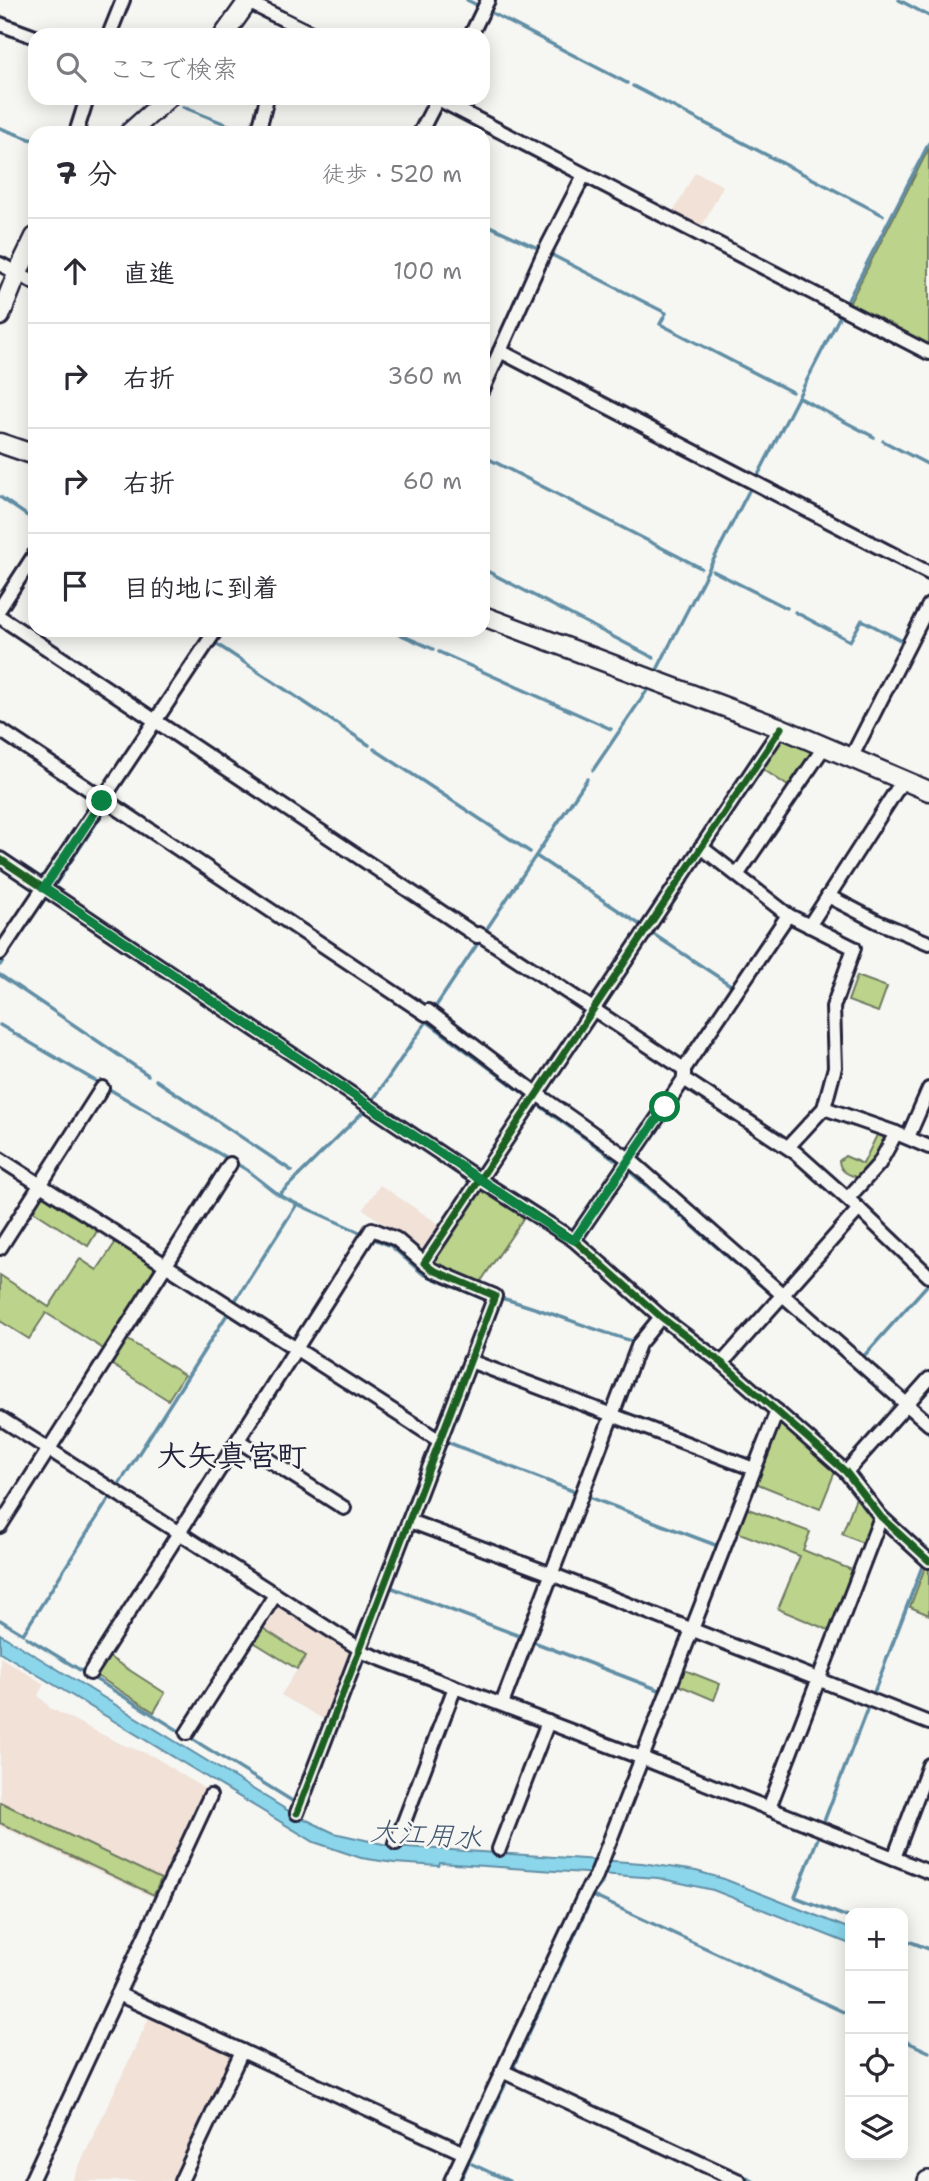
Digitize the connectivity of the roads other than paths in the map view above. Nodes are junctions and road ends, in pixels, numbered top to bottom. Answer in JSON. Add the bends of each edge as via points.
{"nodes":[{"id":1,"x":123,"y":0,"type":"edge"},
{"id":2,"x":488,"y":0,"type":"edge"},
{"id":3,"x":248,"y":1,"type":"edge"},
{"id":4,"x":0,"y":24,"type":"edge"},
{"id":5,"x":112,"y":28,"type":"edge"},
{"id":6,"x":229,"y":28,"type":"edge"},
{"id":7,"x":293,"y":28,"type":"edge"},
{"id":8,"x":474,"y":28,"type":"edge"},
{"id":9,"x":28,"y":34,"type":"edge"},
{"id":10,"x":85,"y":105,"type":"edge"},
{"id":11,"x":160,"y":105,"type":"edge"},
{"id":12,"x":265,"y":105,"type":"edge"},
{"id":13,"x":434,"y":105,"type":"edge"},
{"id":14,"x":451,"y":105,"type":"edge"},
{"id":15,"x":78,"y":126,"type":"edge"},
{"id":16,"x":137,"y":126,"type":"edge"},
{"id":17,"x":260,"y":126,"type":"edge"},
{"id":18,"x":424,"y":126,"type":"edge"},
{"id":19,"x":584,"y":175,"type":"junction"},
{"id":20,"x":28,"y":251,"type":"edge"},
{"id":21,"x":0,"y":264,"type":"edge"},
{"id":22,"x":17,"y":274,"type":"junction"},
{"id":23,"x":28,"y":280,"type":"edge"},
{"id":24,"x":0,"y":316,"type":"edge"},
{"id":25,"x":500,"y":351,"type":"junction"},
{"id":26,"x":929,"y":353,"type":"edge"},
{"id":27,"x":490,"y":373,"type":"edge"},
{"id":28,"x":0,"y":443,"type":"edge"},
{"id":29,"x":28,"y":453,"type":"edge"},
{"id":30,"x":28,"y":565,"type":"edge"},
{"id":31,"x":929,"y":573,"type":"edge"},
{"id":32,"x":929,"y":605,"type":"edge"},
{"id":33,"x":0,"y":608,"type":"edge"},
{"id":34,"x":0,"y":617,"type":"edge"},
{"id":35,"x":490,"y":619,"type":"edge"},
{"id":36,"x":28,"y":636,"type":"edge"},
{"id":37,"x":30,"y":637,"type":"edge"},
{"id":38,"x":211,"y":637,"type":"edge"},
{"id":39,"x":156,"y":721,"type":"junction"},
{"id":40,"x":781,"y":728,"type":"junction"},
{"id":41,"x":0,"y":730,"type":"edge"},
{"id":42,"x":824,"y":747,"type":"junction"},
{"id":43,"x":851,"y":758,"type":"junction"},
{"id":44,"x":902,"y":780,"type":"junction"},
{"id":45,"x":929,"y":791,"type":"edge"},
{"id":46,"x":102,"y":802,"type":"junction"},
{"id":47,"x":701,"y":847,"type":"junction"},
{"id":48,"x":0,"y":859,"type":"edge"},
{"id":49,"x":738,"y":874,"type":"junction"},
{"id":50,"x":44,"y":888,"type":"junction"},
{"id":51,"x":828,"y":896,"type":"junction"},
{"id":52,"x":788,"y":915,"type":"junction"},
{"id":53,"x":809,"y":926,"type":"junction"},
{"id":54,"x":929,"y":943,"type":"edge"},
{"id":55,"x":0,"y":953,"type":"edge"},
{"id":56,"x":593,"y":1009,"type":"junction"},
{"id":57,"x":684,"y":1074,"type":"junction"},
{"id":58,"x":102,"y":1088,"type":"dead end"},
{"id":59,"x":929,"y":1089,"type":"edge"},
{"id":60,"x":537,"y":1094,"type":"junction"},
{"id":61,"x":824,"y":1108,"type":"junction"},
{"id":62,"x":902,"y":1135,"type":"junction"},
{"id":63,"x":788,"y":1147,"type":"junction"},
{"id":64,"x":929,"y":1147,"type":"edge"},
{"id":65,"x":0,"y":1159,"type":"edge"},
{"id":66,"x":629,"y":1159,"type":"junction"},
{"id":67,"x":230,"y":1164,"type":"dead end"},
{"id":68,"x":480,"y":1180,"type":"junction"},
{"id":69,"x":40,"y":1185,"type":"junction"},
{"id":70,"x":848,"y":1198,"type":"junction"},
{"id":71,"x":859,"y":1209,"type":"junction"},
{"id":72,"x":574,"y":1240,"type":"junction"},
{"id":73,"x":0,"y":1248,"type":"edge"},
{"id":74,"x":424,"y":1263,"type":"junction"},
{"id":75,"x":166,"y":1265,"type":"junction"},
{"id":76,"x":929,"y":1276,"type":"edge"},
{"id":77,"x":782,"y":1295,"type":"junction"},
{"id":78,"x":661,"y":1317,"type":"junction"},
{"id":79,"x":297,"y":1349,"type":"junction"},
{"id":80,"x":470,"y":1361,"type":"junction"},
{"id":81,"x":722,"y":1363,"type":"junction"},
{"id":82,"x":929,"y":1379,"type":"edge"},
{"id":83,"x":906,"y":1405,"type":"junction"},
{"id":84,"x":776,"y":1411,"type":"junction"},
{"id":85,"x":612,"y":1415,"type":"junction"},
{"id":86,"x":0,"y":1418,"type":"edge"},
{"id":87,"x":929,"y":1424,"type":"edge"},
{"id":88,"x":239,"y":1440,"type":"junction"},
{"id":89,"x":440,"y":1441,"type":"junction"},
{"id":90,"x":50,"y":1450,"type":"junction"},
{"id":91,"x":754,"y":1469,"type":"junction"},
{"id":92,"x":846,"y":1472,"type":"junction"},
{"id":93,"x":344,"y":1508,"type":"dead end"},
{"id":94,"x":881,"y":1517,"type":"junction"},
{"id":95,"x":409,"y":1521,"type":"junction"},
{"id":96,"x":0,"y":1526,"type":"edge"},
{"id":97,"x":180,"y":1533,"type":"junction"},
{"id":98,"x":929,"y":1541,"type":"edge"},
{"id":99,"x":925,"y":1557,"type":"edge"},
{"id":100,"x":551,"y":1574,"type":"junction"},
{"id":101,"x":275,"y":1595,"type":"junction"},
{"id":102,"x":692,"y":1629,"type":"junction"},
{"id":103,"x":360,"y":1650,"type":"junction"},
{"id":104,"x":90,"y":1673,"type":"dead end"},
{"id":105,"x":818,"y":1679,"type":"junction"},
{"id":106,"x":455,"y":1687,"type":"junction"},
{"id":107,"x":502,"y":1704,"type":"junction"},
{"id":108,"x":548,"y":1722,"type":"junction"},
{"id":109,"x":929,"y":1723,"type":"edge"},
{"id":110,"x":187,"y":1733,"type":"dead end"},
{"id":111,"x":642,"y":1758,"type":"junction"},
{"id":112,"x":929,"y":1765,"type":"edge"},
{"id":113,"x":210,"y":1796,"type":"dead end"},
{"id":114,"x":769,"y":1808,"type":"junction"},
{"id":115,"x":298,"y":1813,"type":"dead end"},
{"id":116,"x":396,"y":1843,"type":"dead end"},
{"id":117,"x":499,"y":1849,"type":"dead end"},
{"id":118,"x":894,"y":1858,"type":"junction"},
{"id":119,"x":929,"y":1872,"type":"edge"},
{"id":120,"x":118,"y":1994,"type":"junction"},
{"id":121,"x":242,"y":2051,"type":"junction"},
{"id":122,"x":502,"y":2071,"type":"junction"},
{"id":123,"x":464,"y":2153,"type":"junction"},
{"id":124,"x":31,"y":2181,"type":"edge"},
{"id":125,"x":181,"y":2181,"type":"edge"},
{"id":126,"x":451,"y":2181,"type":"edge"},
{"id":127,"x":739,"y":2181,"type":"edge"}],
"edges":[{"from":1,"to":5,"type":"street"},
{"from":2,"to":8,"type":"street"},
{"from":3,"to":6,"type":"street"},
{"from":3,"to":7,"type":"street"},
{"from":4,"to":9,"type":"street"},
{"from":10,"to":15,"type":"street"},
{"from":11,"to":16,"type":"street"},
{"from":12,"to":17,"type":"street"},
{"from":13,"to":18,"type":"street"},
{"from":14,"to":19,"type":"street"},
{"from":19,"to":25,"type":"street"},
{"from":19,"to":26,"type":"street"},
{"from":20,"to":22,"type":"street"},
{"from":21,"to":22,"type":"street"},
{"from":22,"to":23,"type":"street"},
{"from":22,"to":24,"type":"street"},
{"from":25,"to":27,"type":"street"},
{"from":25,"to":31,"type":"street"},
{"from":28,"to":29,"type":"street"},
{"from":30,"to":33,"type":"street"},
{"from":32,"to":43,"type":"street"},
{"from":34,"to":36,"type":"street"},
{"from":35,"to":40,"type":"street"},
{"from":37,"to":39,"type":"street"},
{"from":38,"to":39,"type":"street"},
{"from":39,"to":46,"type":"street"},
{"from":39,"to":56,"type":"street"},
{"from":40,"to":42,"type":"street"},
{"from":40,"to":47,"type":"street"},
{"from":41,"to":46,"type":"street"},
{"from":42,"to":43,"type":"street"},
{"from":42,"to":49,"type":"street"},
{"from":43,"to":44,"type":"street"},
{"from":44,"to":45,"type":"street"},
{"from":44,"to":51,"type":"street"},
{"from":46,"to":50,"type":"street"},
{"from":46,"to":60,"type":"street","via":[[427,1012]]},
{"from":47,"to":49,"type":"street"},
{"from":47,"to":56,"type":"street"},
{"from":48,"to":50,"type":"street"},
{"from":49,"to":52,"type":"street"},
{"from":50,"to":55,"type":"street"},
{"from":50,"to":68,"type":"street"},
{"from":51,"to":53,"type":"street"},
{"from":51,"to":54,"type":"street"},
{"from":52,"to":53,"type":"street"},
{"from":52,"to":57,"type":"street"},
{"from":53,"to":61,"type":"street","via":[[854,948],[833,1007],[835,1067]]},
{"from":56,"to":57,"type":"street"},
{"from":56,"to":60,"type":"street"},
{"from":57,"to":63,"type":"street"},
{"from":57,"to":66,"type":"street"},
{"from":58,"to":69,"type":"street"},
{"from":59,"to":62,"type":"street"},
{"from":60,"to":66,"type":"street"},
{"from":60,"to":68,"type":"street"},
{"from":61,"to":62,"type":"street"},
{"from":61,"to":63,"type":"street"},
{"from":62,"to":64,"type":"street"},
{"from":62,"to":70,"type":"street"},
{"from":63,"to":70,"type":"street"},
{"from":65,"to":69,"type":"street"},
{"from":66,"to":72,"type":"street"},
{"from":66,"to":77,"type":"street"},
{"from":67,"to":75,"type":"street"},
{"from":68,"to":72,"type":"street"},
{"from":68,"to":74,"type":"street"},
{"from":69,"to":73,"type":"street"},
{"from":69,"to":75,"type":"street"},
{"from":70,"to":71,"type":"street"},
{"from":71,"to":76,"type":"street"},
{"from":71,"to":77,"type":"street"},
{"from":72,"to":78,"type":"street"},
{"from":74,"to":79,"type":"street","via":[[396,1239],[372,1229]]},
{"from":74,"to":80,"type":"street","via":[[495,1296]]},
{"from":75,"to":79,"type":"street"},
{"from":75,"to":90,"type":"street"},
{"from":77,"to":81,"type":"street"},
{"from":77,"to":83,"type":"street"},
{"from":78,"to":81,"type":"street"},
{"from":78,"to":85,"type":"street","via":[[639,1344]]},
{"from":79,"to":88,"type":"street"},
{"from":79,"to":89,"type":"street"},
{"from":80,"to":85,"type":"street"},
{"from":80,"to":89,"type":"street"},
{"from":81,"to":84,"type":"street"},
{"from":82,"to":83,"type":"street"},
{"from":83,"to":87,"type":"street"},
{"from":83,"to":92,"type":"street"},
{"from":84,"to":91,"type":"street"},
{"from":84,"to":92,"type":"street"},
{"from":85,"to":91,"type":"street"},
{"from":85,"to":100,"type":"street"},
{"from":86,"to":90,"type":"street"},
{"from":88,"to":93,"type":"street"},
{"from":88,"to":97,"type":"street"},
{"from":89,"to":95,"type":"street"},
{"from":90,"to":96,"type":"street"},
{"from":90,"to":97,"type":"street"},
{"from":91,"to":102,"type":"street"},
{"from":92,"to":94,"type":"street"},
{"from":94,"to":99,"type":"street"},
{"from":94,"to":105,"type":"street"},
{"from":95,"to":100,"type":"street"},
{"from":95,"to":103,"type":"street"},
{"from":97,"to":101,"type":"street"},
{"from":97,"to":104,"type":"street"},
{"from":98,"to":99,"type":"street"},
{"from":100,"to":102,"type":"street"},
{"from":100,"to":107,"type":"street"},
{"from":101,"to":103,"type":"street"},
{"from":101,"to":110,"type":"street"},
{"from":102,"to":105,"type":"street"},
{"from":102,"to":111,"type":"street"},
{"from":103,"to":106,"type":"street"},
{"from":103,"to":115,"type":"street"},
{"from":105,"to":109,"type":"street"},
{"from":105,"to":114,"type":"street"},
{"from":106,"to":107,"type":"street"},
{"from":106,"to":116,"type":"street"},
{"from":107,"to":108,"type":"street"},
{"from":108,"to":111,"type":"street"},
{"from":108,"to":117,"type":"street"},
{"from":111,"to":114,"type":"street"},
{"from":111,"to":122,"type":"street","via":[[596,1876]]},
{"from":112,"to":118,"type":"street"},
{"from":113,"to":120,"type":"street"},
{"from":114,"to":118,"type":"street"},
{"from":118,"to":119,"type":"street"},
{"from":120,"to":121,"type":"street"},
{"from":120,"to":124,"type":"street"},
{"from":121,"to":123,"type":"street"},
{"from":121,"to":125,"type":"street"},
{"from":122,"to":123,"type":"street"},
{"from":122,"to":127,"type":"street"},
{"from":123,"to":126,"type":"street"}]}
